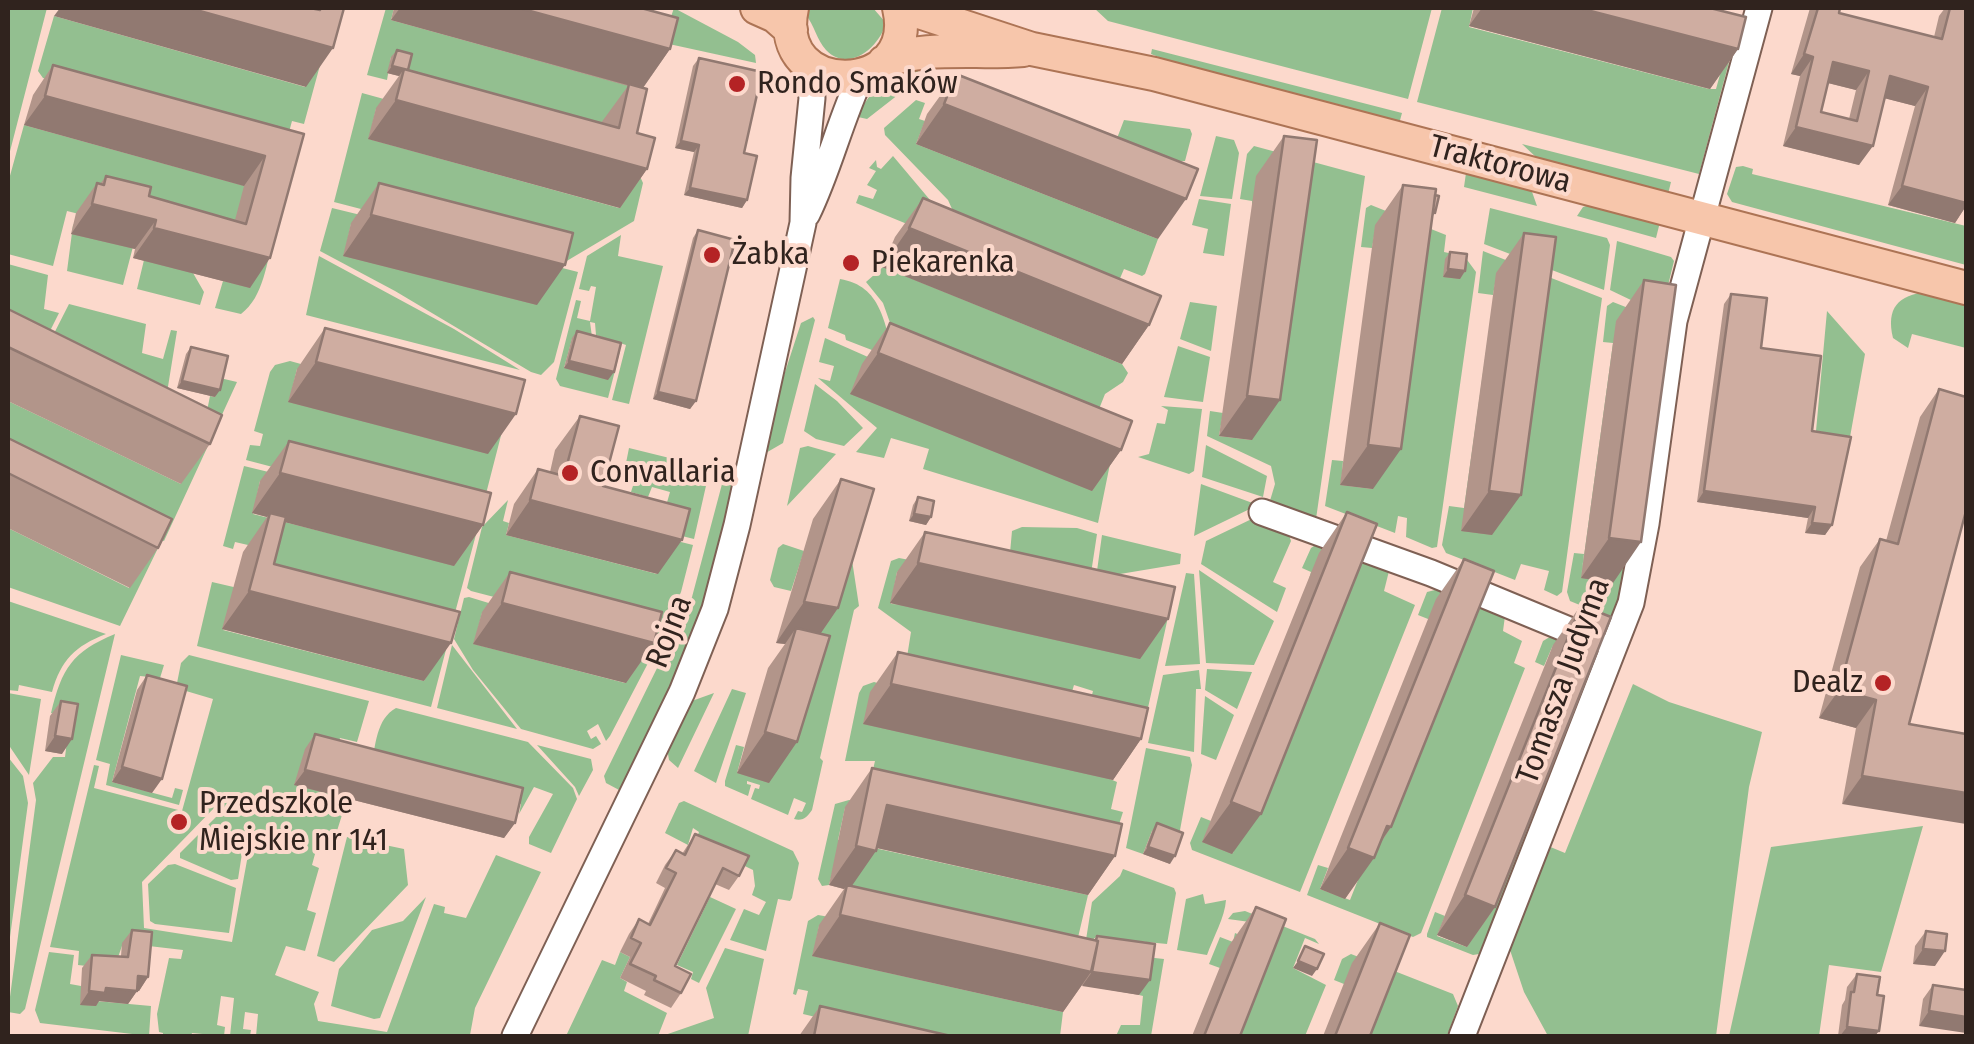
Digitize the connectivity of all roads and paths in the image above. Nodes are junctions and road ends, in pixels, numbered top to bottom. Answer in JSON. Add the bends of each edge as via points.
{"nodes":[{"id":1,"x":757,"y":8,"type":"edge"},
{"id":2,"x":899,"y":8,"type":"edge"},
{"id":3,"x":907,"y":8,"type":"edge"},
{"id":4,"x":1759,"y":8,"type":"edge"},
{"id":5,"x":791,"y":19,"type":"edge"},
{"id":6,"x":1032,"y":49,"type":"junction"},
{"id":7,"x":808,"y":64,"type":"junction"},
{"id":8,"x":873,"y":69,"type":"junction"},
{"id":9,"x":1701,"y":218,"type":"junction"},
{"id":10,"x":803,"y":223,"type":"junction"},
{"id":11,"x":1966,"y":288,"type":"edge"},
{"id":12,"x":1262,"y":512,"type":"dead end"},
{"id":13,"x":1616,"y":649,"type":"junction"},
{"id":14,"x":514,"y":1036,"type":"edge"},
{"id":15,"x":1462,"y":1036,"type":"edge"}],
"edges":[{"from":1,"to":5,"type":"main road"},
{"from":2,"to":8,"type":"main road","via":[[900,35]]},
{"from":3,"to":6,"type":"main road","name":"Traktorowa"},
{"from":4,"to":9,"type":"street","name":"Tomasza Judyma"},
{"from":5,"to":7,"type":"main road","via":[[795,46]]},
{"from":6,"to":8,"type":"main road","name":"Traktorowa","via":[[916,53]]},
{"from":6,"to":9,"type":"main road","name":"Traktorowa","via":[[1171,78]]},
{"from":7,"to":8,"type":"main road","via":[[833,77]]},
{"from":7,"to":10,"type":"street","name":"Rojna","via":[[812,98]]},
{"from":8,"to":10,"type":"street","name":"Rojna","via":[[848,104]]},
{"from":9,"to":11,"type":"main road","name":"Traktorowa"},
{"from":9,"to":13,"type":"street","name":"Tomasza Judyma","via":[[1674,321],[1636,584]]},
{"from":10,"to":14,"type":"street","name":"Rojna","via":[[715,609],[682,692]]},
{"from":12,"to":13,"type":"street"},
{"from":13,"to":15,"type":"street","name":"Tomasza Judyma"}]}
